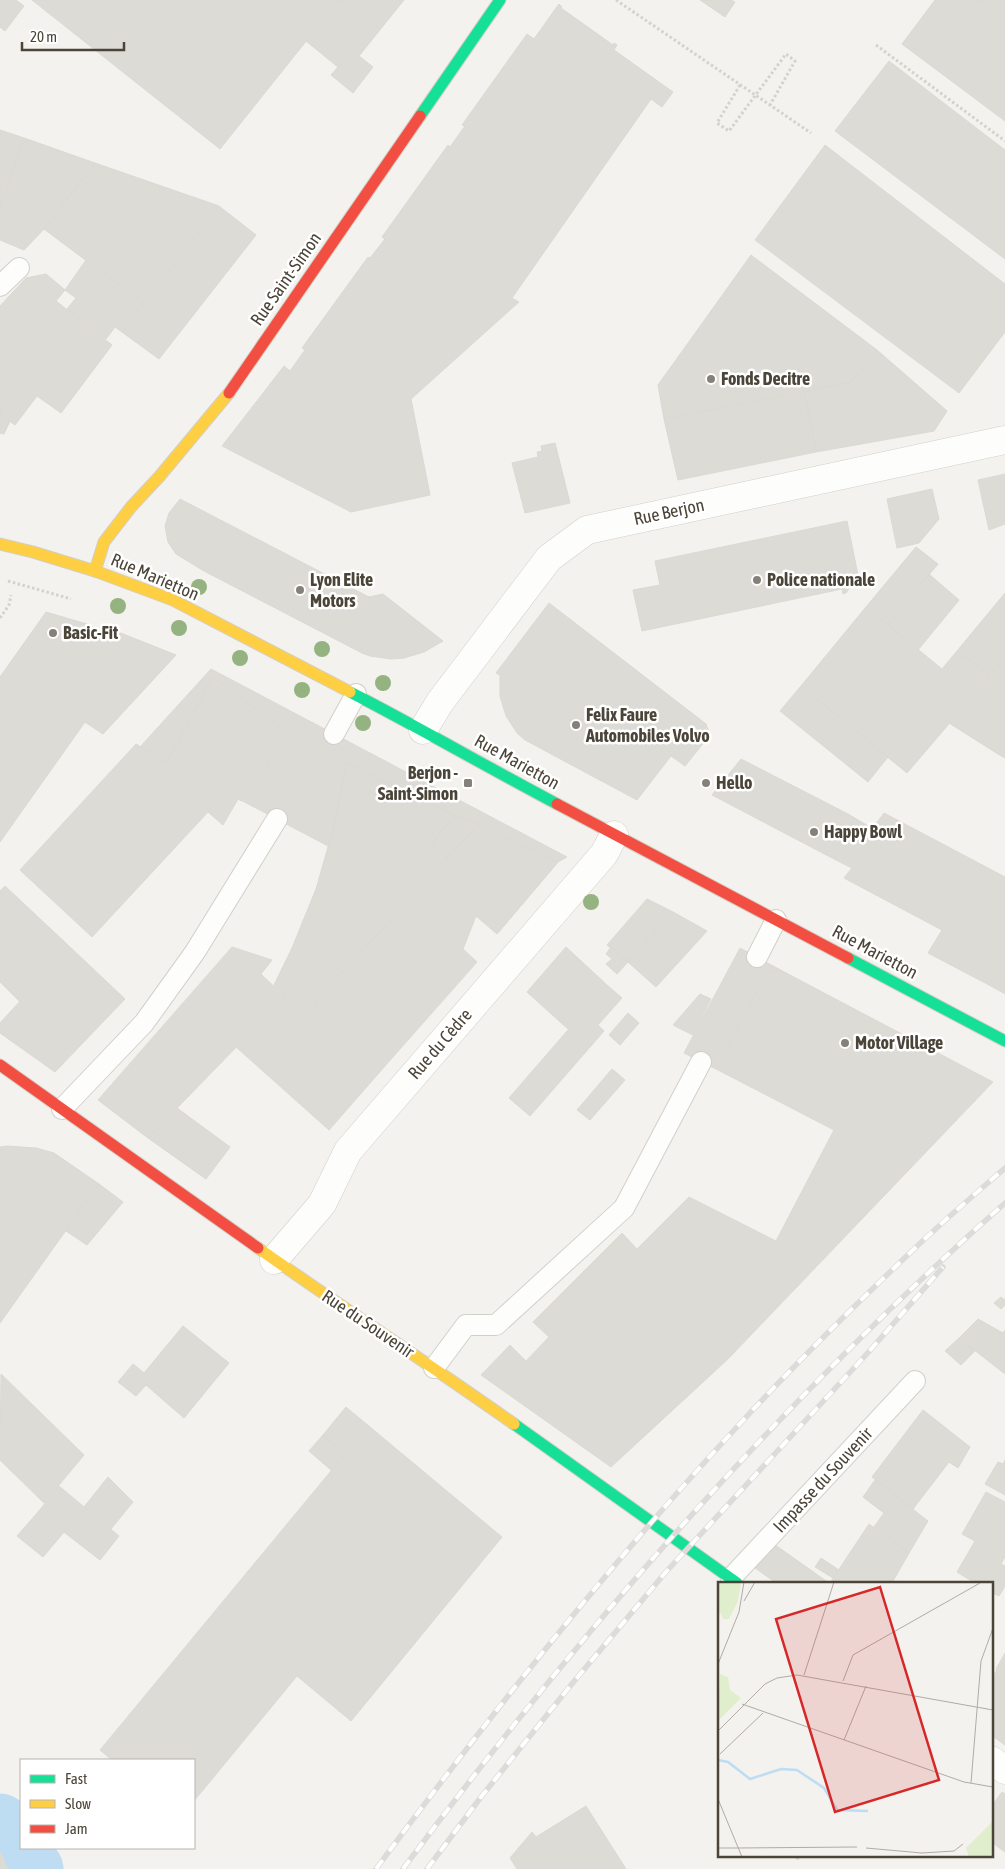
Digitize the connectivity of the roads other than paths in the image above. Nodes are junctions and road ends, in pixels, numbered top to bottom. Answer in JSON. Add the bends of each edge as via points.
{"nodes":[{"id":1,"x":500,"y":0,"type":"edge"},
{"id":2,"x":19,"y":268,"type":"dead end"},
{"id":3,"x":0,"y":286,"type":"edge"},
{"id":4,"x":1005,"y":440,"type":"edge"},
{"id":5,"x":0,"y":544,"type":"edge"},
{"id":6,"x":95,"y":570,"type":"junction"},
{"id":7,"x":356,"y":694,"type":"junction"},
{"id":8,"x":424,"y":730,"type":"junction"},
{"id":9,"x":334,"y":734,"type":"dead end"},
{"id":10,"x":278,"y":820,"type":"dead end"},
{"id":11,"x":614,"y":835,"type":"junction"},
{"id":12,"x":776,"y":920,"type":"junction"},
{"id":13,"x":757,"y":957,"type":"dead end"},
{"id":14,"x":1005,"y":1041,"type":"edge"},
{"id":15,"x":701,"y":1062,"type":"dead end"},
{"id":16,"x":0,"y":1065,"type":"edge"},
{"id":17,"x":62,"y":1109,"type":"junction"},
{"id":18,"x":274,"y":1260,"type":"junction"},
{"id":19,"x":434,"y":1368,"type":"junction"},
{"id":20,"x":914,"y":1381,"type":"dead end"},
{"id":21,"x":734,"y":1580,"type":"edge"},
{"id":22,"x":992,"y":1761,"type":"edge"},
{"id":23,"x":1005,"y":1770,"type":"edge"}],
"edges":[{"from":1,"to":6,"type":"street","name":"Rue Saint-Simon","via":[[232,389],[104,542]]},
{"from":2,"to":3,"type":"lane"},
{"from":4,"to":8,"type":"street","name":"Rue Berjon","via":[[587,530],[549,558],[440,702]]},
{"from":5,"to":6,"type":"street","name":"Rue Marietton"},
{"from":6,"to":7,"type":"street","name":"Rue Marietton","via":[[173,600]]},
{"from":7,"to":8,"type":"street","name":"Rue Marietton"},
{"from":7,"to":9,"type":"lane"},
{"from":8,"to":11,"type":"street","name":"Rue Marietton"},
{"from":10,"to":17,"type":"lane","via":[[195,952],[144,1023]]},
{"from":11,"to":12,"type":"street","name":"Rue Marietton"},
{"from":11,"to":18,"type":"street","name":"Rue du Cèdre","via":[[600,858],[348,1151],[322,1204]]},
{"from":12,"to":13,"type":"lane"},
{"from":12,"to":14,"type":"street","name":"Rue Marietton"},
{"from":15,"to":19,"type":"lane","via":[[624,1208],[496,1325],[466,1325]]},
{"from":16,"to":17,"type":"street","name":"Rue du Souvenir"},
{"from":17,"to":18,"type":"street","name":"Rue du Souvenir"},
{"from":18,"to":19,"type":"street","name":"Rue du Souvenir","via":[[379,1334]]},
{"from":19,"to":21,"type":"street","name":"Rue du Souvenir"},
{"from":20,"to":21,"type":"lane","name":"Impasse du Souvenir"},
{"from":22,"to":23,"type":"street"}]}
